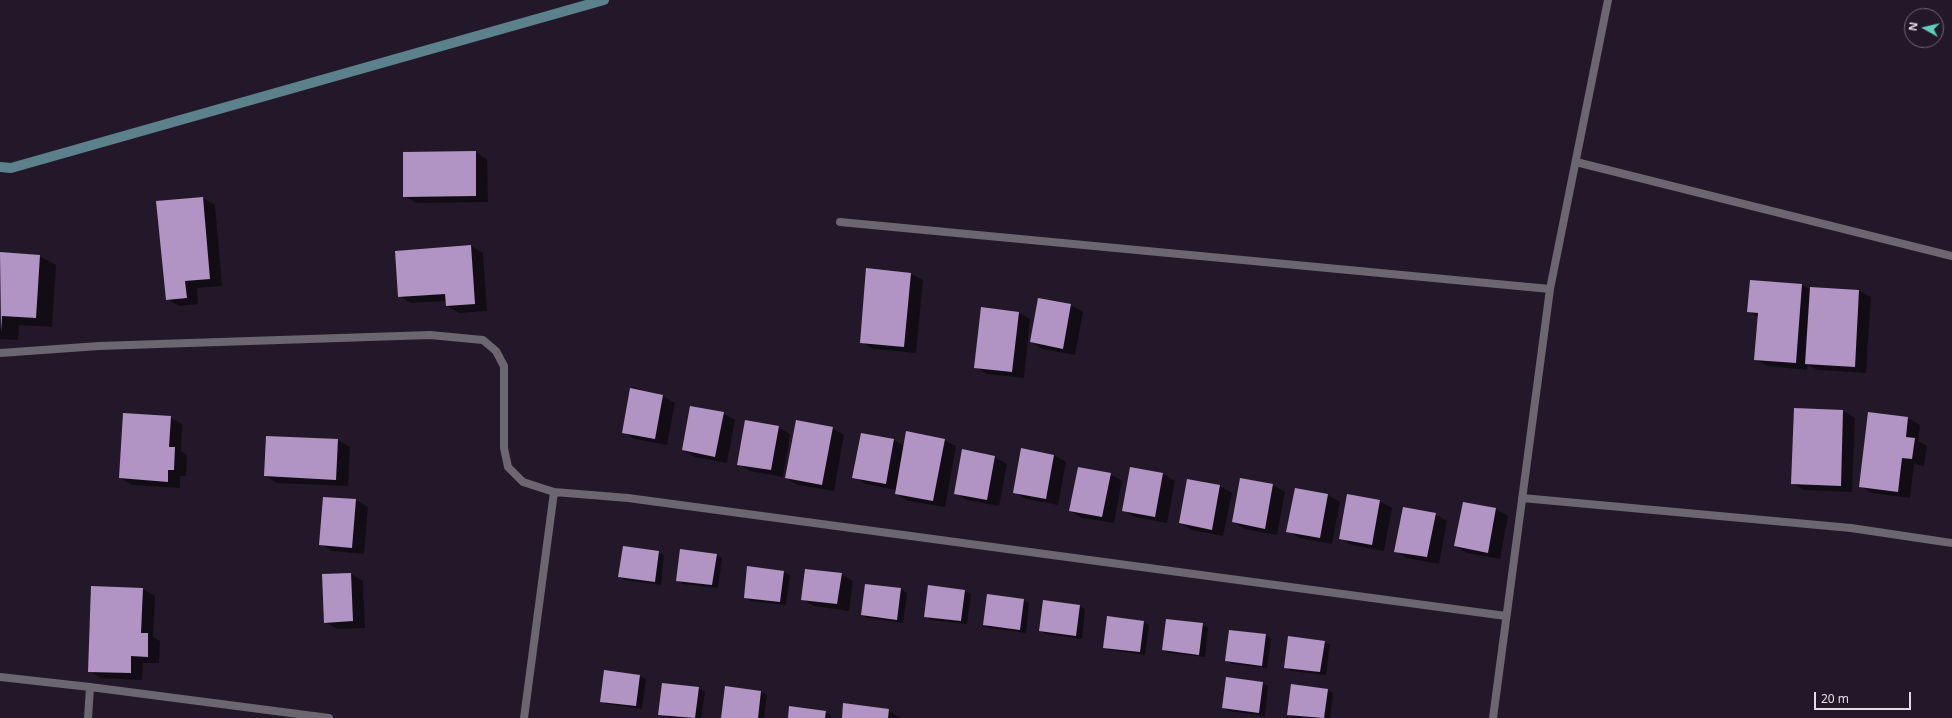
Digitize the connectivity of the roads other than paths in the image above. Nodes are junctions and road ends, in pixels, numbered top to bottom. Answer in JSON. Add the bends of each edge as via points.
{"nodes":[{"id":1,"x":1608,"y":0,"type":"edge"},
{"id":2,"x":1576,"y":162,"type":"junction"},
{"id":3,"x":840,"y":222,"type":"dead end"},
{"id":4,"x":1952,"y":256,"type":"edge"},
{"id":5,"x":1550,"y":289,"type":"junction"},
{"id":6,"x":0,"y":353,"type":"edge"},
{"id":7,"x":554,"y":492,"type":"junction"},
{"id":8,"x":1522,"y":498,"type":"junction"},
{"id":9,"x":1952,"y":543,"type":"edge"},
{"id":10,"x":1506,"y":616,"type":"junction"},
{"id":11,"x":0,"y":677,"type":"edge"},
{"id":12,"x":90,"y":687,"type":"junction"},
{"id":13,"x":88,"y":718,"type":"edge"},
{"id":14,"x":329,"y":718,"type":"edge"},
{"id":15,"x":524,"y":718,"type":"edge"},
{"id":16,"x":1493,"y":718,"type":"edge"}],
"edges":[{"from":1,"to":2,"type":"street"},
{"from":2,"to":4,"type":"street"},
{"from":2,"to":5,"type":"street"},
{"from":3,"to":5,"type":"street"},
{"from":5,"to":8,"type":"street"},
{"from":6,"to":7,"type":"street","via":[[99,346],[430,335],[483,340],[496,351],[504,366],[504,448],[508,467],[523,482]]},
{"from":7,"to":10,"type":"street","via":[[628,498]]},
{"from":7,"to":15,"type":"street"},
{"from":8,"to":9,"type":"street","via":[[1852,528]]},
{"from":8,"to":10,"type":"street"},
{"from":10,"to":16,"type":"street"},
{"from":11,"to":12,"type":"street"},
{"from":12,"to":13,"type":"street"},
{"from":12,"to":14,"type":"street"}]}
